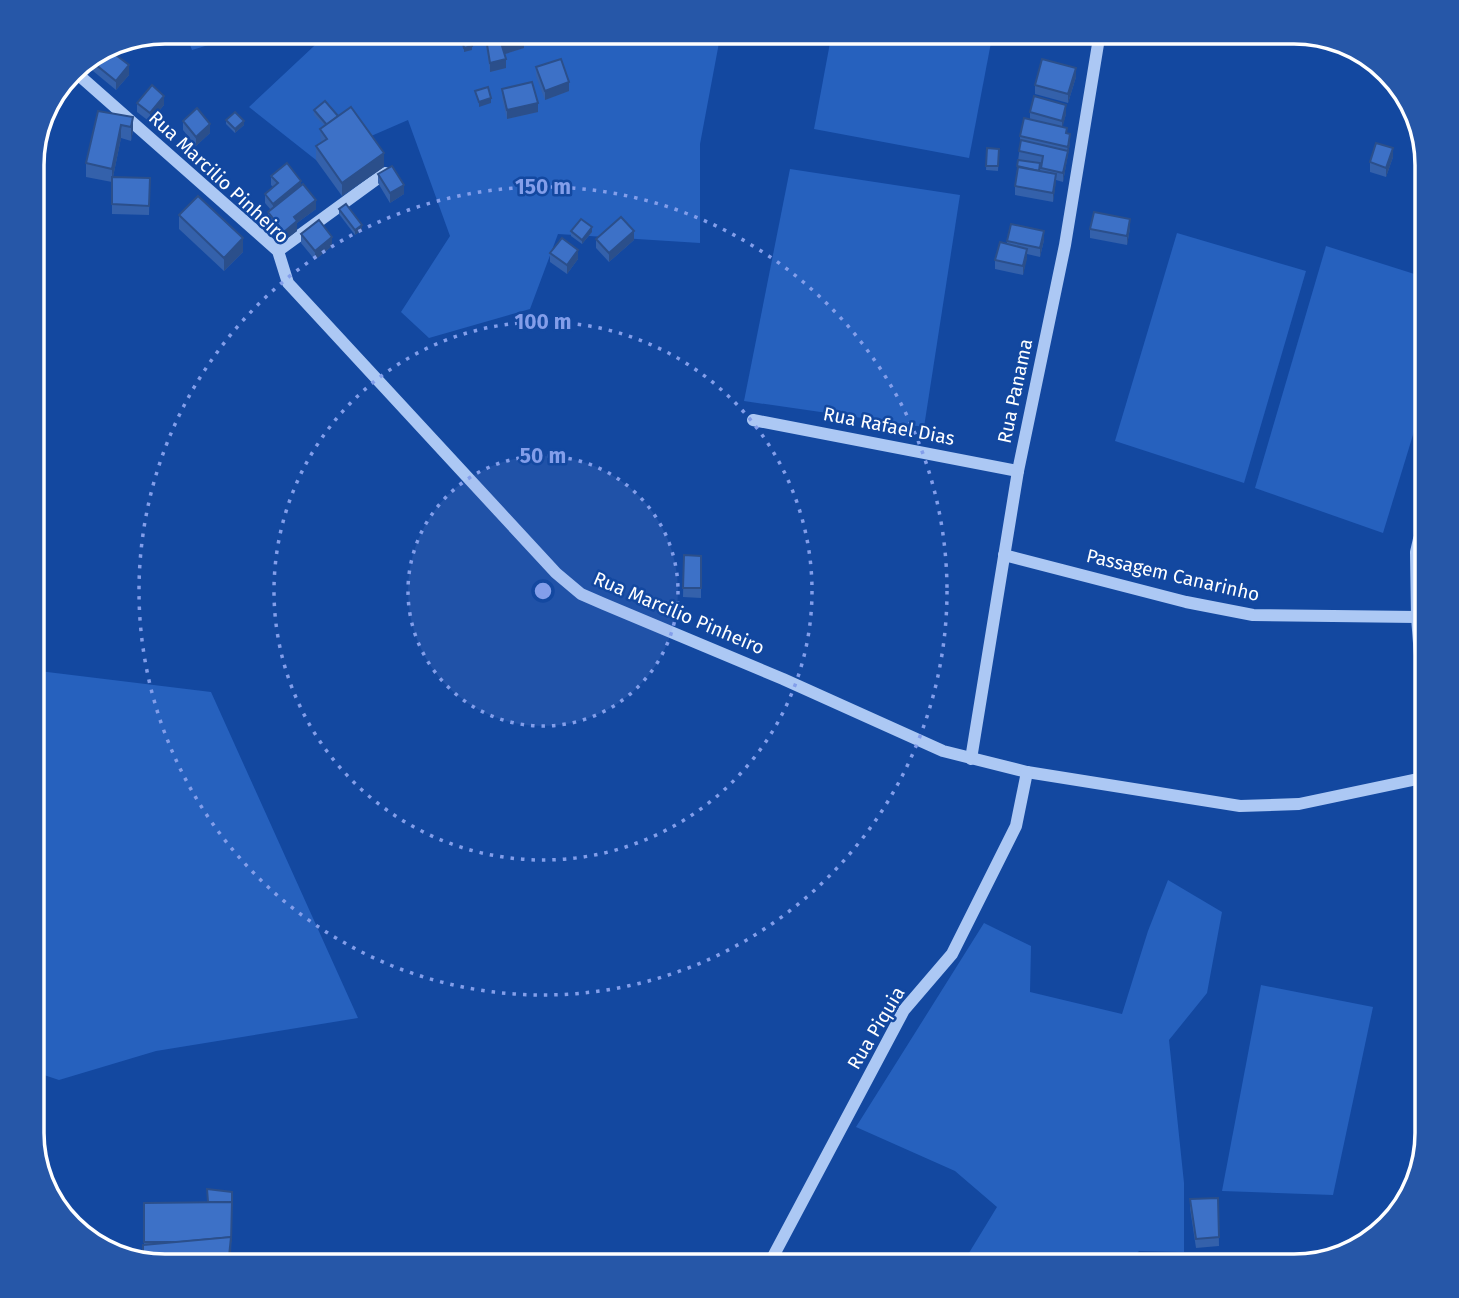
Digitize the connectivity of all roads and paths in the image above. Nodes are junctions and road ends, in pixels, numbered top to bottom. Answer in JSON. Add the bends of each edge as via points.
{"nodes":[{"id":1,"x":1098,"y":44,"type":"edge"},
{"id":2,"x":81,"y":77,"type":"edge"},
{"id":3,"x":384,"y":173,"type":"edge"},
{"id":4,"x":278,"y":251,"type":"junction"},
{"id":5,"x":753,"y":419,"type":"dead end"},
{"id":6,"x":1018,"y":471,"type":"junction"},
{"id":7,"x":1004,"y":555,"type":"junction"},
{"id":8,"x":1415,"y":617,"type":"edge"},
{"id":9,"x":971,"y":759,"type":"junction"},
{"id":10,"x":1027,"y":772,"type":"junction"},
{"id":11,"x":1415,"y":780,"type":"edge"},
{"id":12,"x":777,"y":1254,"type":"edge"}],
"edges":[{"from":1,"to":6,"type":"street","name":"Rua Panama","via":[[1065,245]]},
{"from":2,"to":4,"type":"street","name":"Rua Marcilio Pinheiro"},
{"from":3,"to":4,"type":"street"},
{"from":4,"to":9,"type":"street","name":"Rua Marcilio Pinheiro","via":[[288,283],[512,528],[581,594],[943,751]]},
{"from":5,"to":6,"type":"street","name":"Rua Rafael Dias"},
{"from":6,"to":7,"type":"street","name":"Rua Panama"},
{"from":7,"to":8,"type":"street","name":"Passagem Canarinho","via":[[1253,615]]},
{"from":7,"to":9,"type":"street","name":"Rua Panama"},
{"from":9,"to":10,"type":"street","name":"Rua Marcilio Pinheiro"},
{"from":10,"to":11,"type":"street","name":"Rua Marcilio Pinheiro","via":[[1249,806],[1299,804]]},
{"from":10,"to":12,"type":"street","name":"Rua Piquia","via":[[1016,826],[952,954],[904,1010]]}]}
